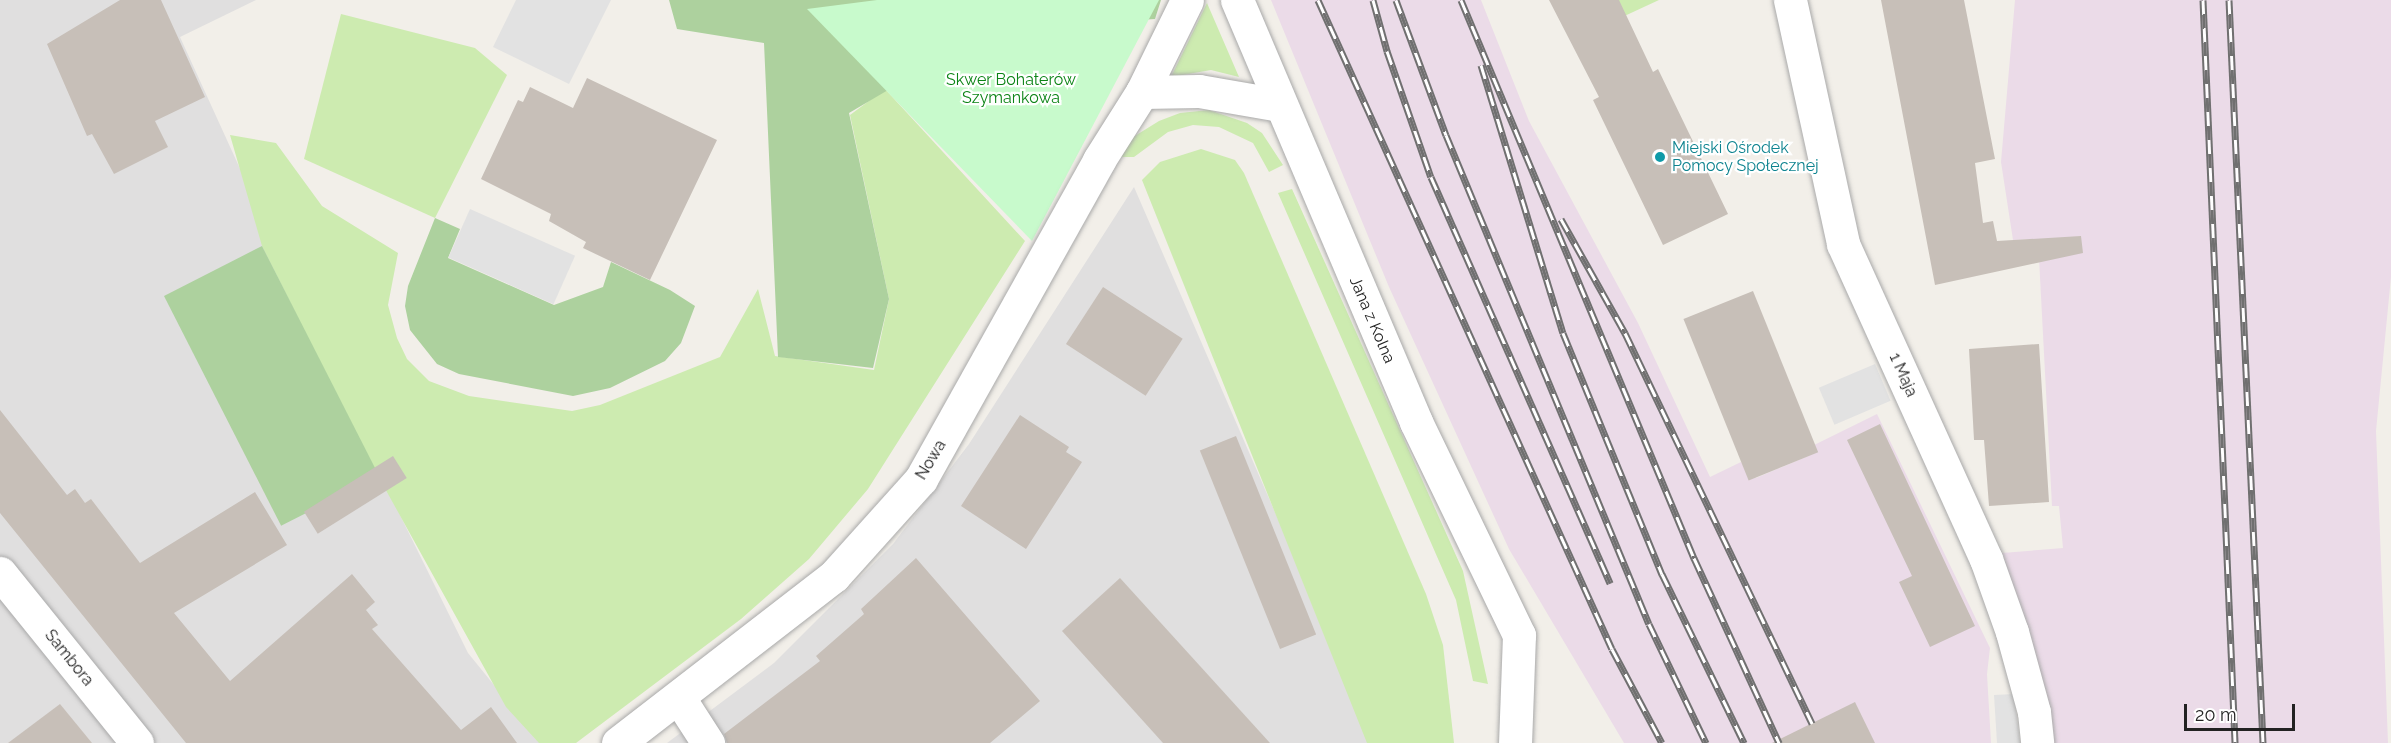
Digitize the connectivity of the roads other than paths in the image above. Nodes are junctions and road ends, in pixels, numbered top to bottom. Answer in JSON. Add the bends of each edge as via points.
{"nodes":[{"id":1,"x":1187,"y":0,"type":"edge"},
{"id":2,"x":1237,"y":0,"type":"edge"},
{"id":3,"x":1790,"y":0,"type":"edge"},
{"id":4,"x":1142,"y":92,"type":"junction"},
{"id":5,"x":1280,"y":105,"type":"junction"},
{"id":6,"x":0,"y":573,"type":"edge"},
{"id":7,"x":679,"y":698,"type":"junction"},
{"id":8,"x":137,"y":743,"type":"edge"},
{"id":9,"x":618,"y":743,"type":"edge"},
{"id":10,"x":708,"y":743,"type":"edge"},
{"id":11,"x":1515,"y":743,"type":"edge"},
{"id":12,"x":2037,"y":743,"type":"edge"}],
"edges":[{"from":1,"to":4,"type":"street","name":"Nowa"},
{"from":2,"to":5,"type":"street","name":"Jana z Kolna"},
{"from":3,"to":12,"type":"street","name":"1 Maja","via":[[1843,244],[1986,560],[2012,632],[2034,712]]},
{"from":4,"to":5,"type":"street","via":[[1199,91]]},
{"from":4,"to":7,"type":"street","name":"Nowa","via":[[1099,160],[921,478],[834,576]]},
{"from":5,"to":11,"type":"street","name":"Jana z Kolna","via":[[1416,422],[1519,635]]},
{"from":6,"to":8,"type":"street","name":"Sambora"},
{"from":7,"to":9,"type":"street","name":"Nowa"},
{"from":7,"to":10,"type":"street"}]}
